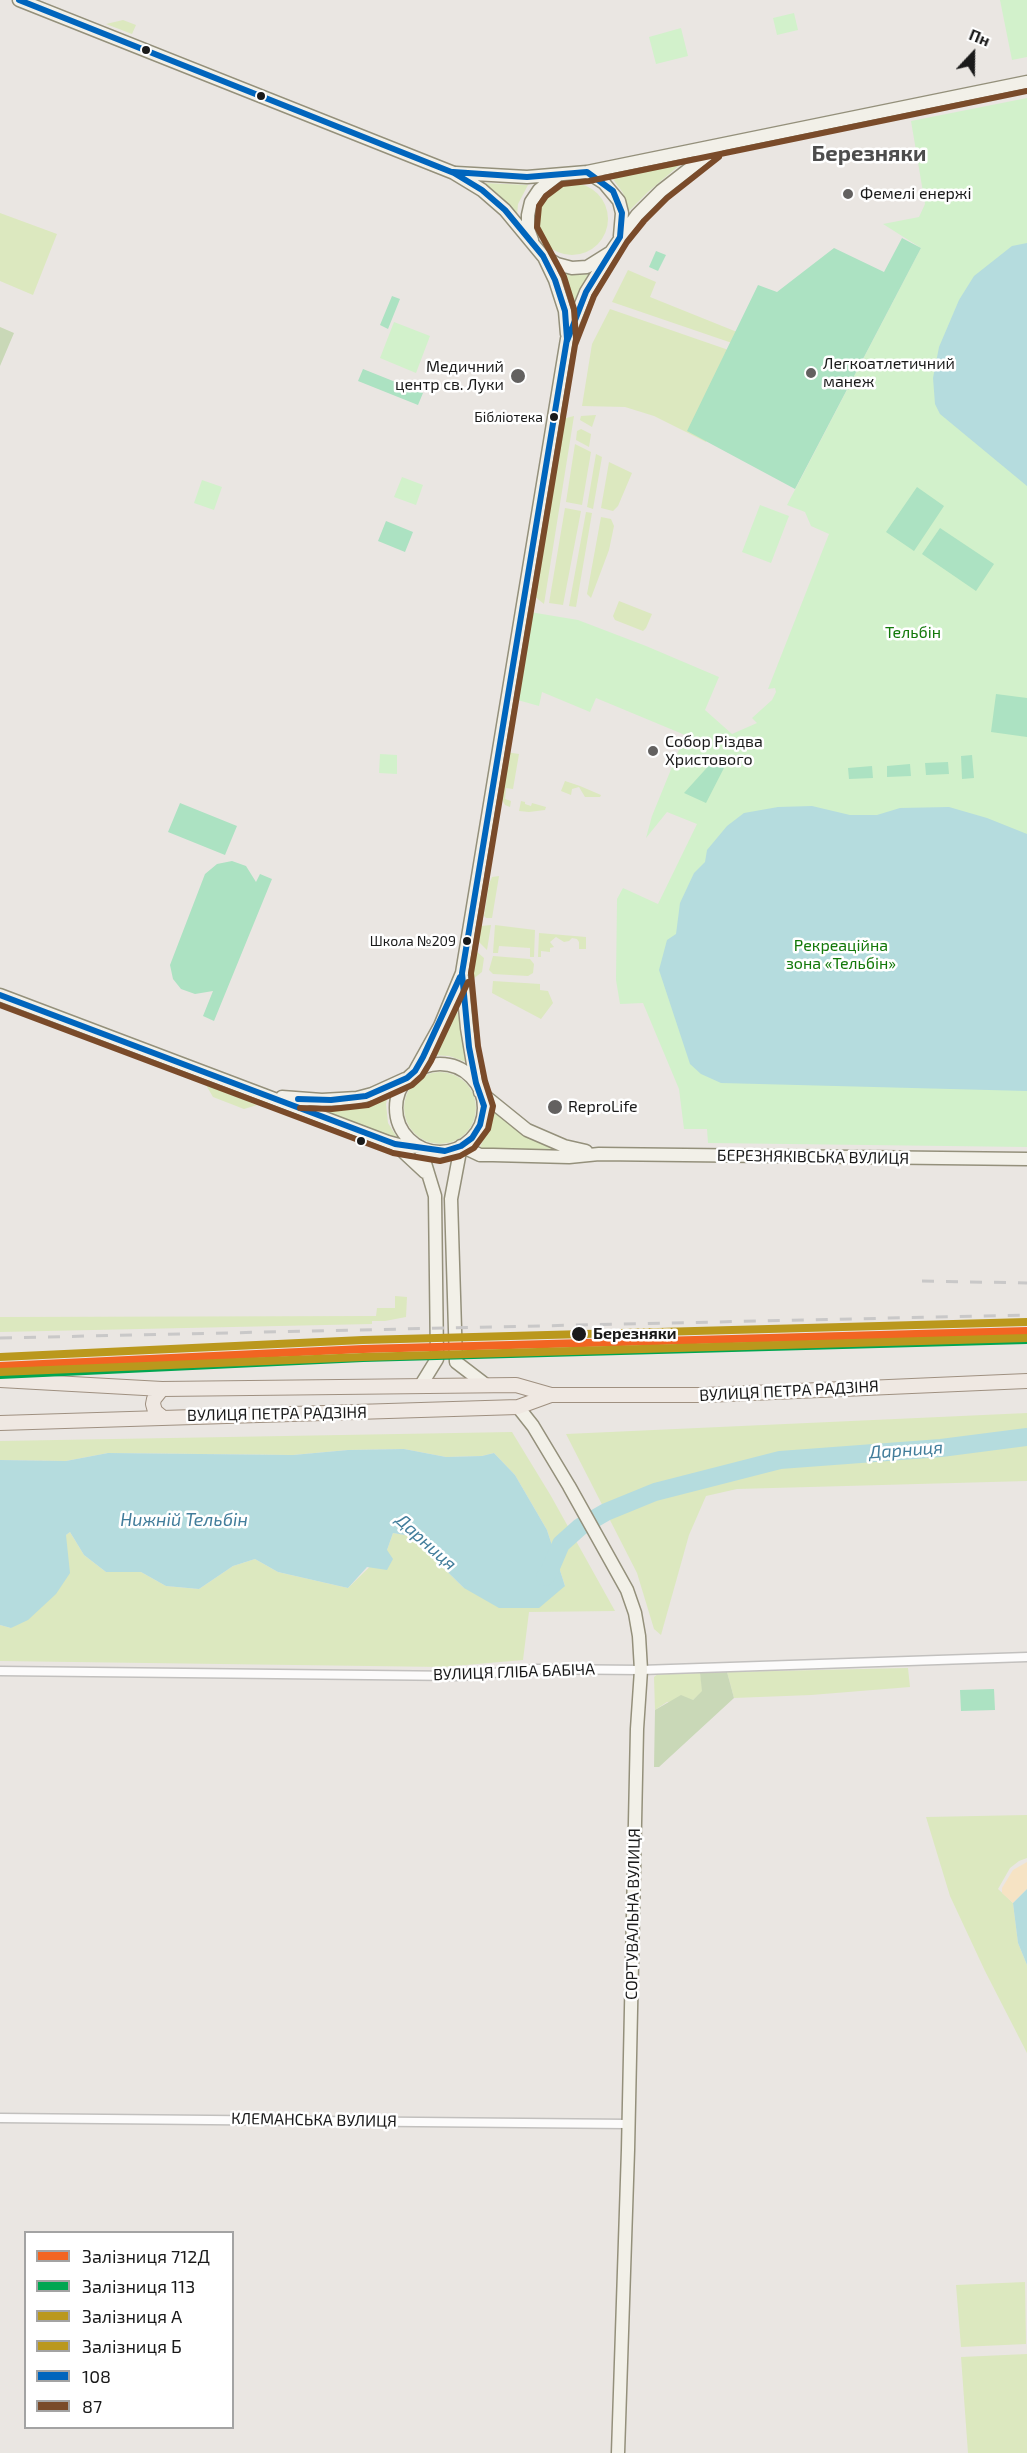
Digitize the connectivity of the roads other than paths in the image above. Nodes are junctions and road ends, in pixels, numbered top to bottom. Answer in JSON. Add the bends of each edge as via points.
{"nodes":[{"id":1,"x":19,"y":0,"type":"edge"},
{"id":2,"x":1027,"y":82,"type":"edge"},
{"id":3,"x":720,"y":145,"type":"junction"},
{"id":4,"x":454,"y":172,"type":"junction"},
{"id":5,"x":587,"y":172,"type":"junction"},
{"id":6,"x":558,"y":175,"type":"junction"},
{"id":7,"x":620,"y":237,"type":"junction"},
{"id":8,"x":533,"y":242,"type":"junction"},
{"id":9,"x":610,"y":252,"type":"junction"},
{"id":10,"x":543,"y":256,"type":"junction"},
{"id":11,"x":567,"y":339,"type":"junction"},
{"id":12,"x":462,"y":973,"type":"junction"},
{"id":13,"x":0,"y":995,"type":"edge"},
{"id":14,"x":411,"y":1075,"type":"junction"},
{"id":15,"x":478,"y":1088,"type":"junction"},
{"id":16,"x":260,"y":1095,"type":"junction"},
{"id":17,"x":395,"y":1144,"type":"junction"},
{"id":18,"x":461,"y":1146,"type":"junction"},
{"id":19,"x":420,"y":1147,"type":"junction"},
{"id":20,"x":598,"y":1154,"type":"junction"},
{"id":21,"x":480,"y":1155,"type":"junction"},
{"id":22,"x":1027,"y":1159,"type":"edge"},
{"id":23,"x":431,"y":1181,"type":"junction"},
{"id":24,"x":452,"y":1187,"type":"junction"},
{"id":25,"x":0,"y":1380,"type":"edge"},
{"id":26,"x":1027,"y":1381,"type":"edge"},
{"id":27,"x":421,"y":1385,"type":"junction"},
{"id":28,"x":486,"y":1385,"type":"junction"},
{"id":29,"x":162,"y":1389,"type":"junction"},
{"id":30,"x":551,"y":1395,"type":"junction"},
{"id":31,"x":518,"y":1407,"type":"junction"},
{"id":32,"x":162,"y":1417,"type":"junction"},
{"id":33,"x":0,"y":1423,"type":"edge"},
{"id":34,"x":1027,"y":1657,"type":"edge"},
{"id":35,"x":641,"y":1670,"type":"junction"},
{"id":36,"x":0,"y":1671,"type":"edge"},
{"id":37,"x":0,"y":2118,"type":"edge"},
{"id":38,"x":628,"y":2124,"type":"junction"},
{"id":39,"x":618,"y":2453,"type":"edge"}],
"edges":[{"from":1,"to":4,"type":"street"},
{"from":2,"to":3,"type":"street"},
{"from":3,"to":5,"type":"street"},
{"from":3,"to":7,"type":"street","via":[[661,191]]},
{"from":4,"to":6,"type":"street"},
{"from":4,"to":8,"type":"street","via":[[505,210]]},
{"from":5,"to":6,"type":"street"},
{"from":5,"to":7,"type":"street","via":[[604,183],[619,201],[623,225]]},
{"from":6,"to":8,"type":"street","via":[[531,202],[528,229]]},
{"from":7,"to":9,"type":"street"},
{"from":8,"to":10,"type":"street"},
{"from":9,"to":10,"type":"street","via":[[587,267],[572,268]]},
{"from":9,"to":11,"type":"street","via":[[586,292]]},
{"from":10,"to":11,"type":"street","via":[[565,311]]},
{"from":11,"to":12,"type":"street"},
{"from":12,"to":14,"type":"street","via":[[440,1026]]},
{"from":12,"to":15,"type":"street"},
{"from":13,"to":16,"type":"street"},
{"from":14,"to":15,"type":"street","via":[[428,1065],[448,1065],[466,1072]]},
{"from":14,"to":16,"type":"street","via":[[372,1094],[347,1099]]},
{"from":14,"to":19,"type":"street","via":[[398,1092],[396,1113],[404,1133]]},
{"from":15,"to":18,"type":"street","via":[[483,1111],[480,1125]]},
{"from":15,"to":20,"type":"street","name":"БЕРЕЗНЯКІВСЬКА ВУЛИЦЯ","via":[[527,1130],[564,1146]]},
{"from":16,"to":17,"type":"street"},
{"from":17,"to":19,"type":"street"},
{"from":17,"to":23,"type":"street","via":[[420,1164]]},
{"from":18,"to":19,"type":"street","via":[[440,1152]]},
{"from":18,"to":21,"type":"street","name":"БЕРЕЗНЯКІВСЬКА ВУЛИЦЯ"},
{"from":18,"to":24,"type":"street"},
{"from":19,"to":23,"type":"street"},
{"from":20,"to":21,"type":"street","name":"БЕРЕЗНЯКІВСЬКА ВУЛИЦЯ"},
{"from":20,"to":22,"type":"street","name":"БЕРЕЗНЯКІВСЬКА ВУЛИЦЯ"},
{"from":21,"to":24,"type":"street","via":[[465,1163]]},
{"from":23,"to":27,"type":"street","via":[[435,1204],[437,1359]]},
{"from":24,"to":28,"type":"street","via":[[456,1362]]},
{"from":25,"to":29,"type":"main road","name":"ВУЛИЦЯ ПЕТРА РАДЗІНЯ"},
{"from":26,"to":30,"type":"main road","name":"ВУЛИЦЯ ПЕТРА РАДЗІНЯ","via":[[705,1395]]},
{"from":27,"to":28,"type":"main road","name":"ВУЛИЦЯ ПЕТРА РАДЗІНЯ"},
{"from":27,"to":29,"type":"main road","name":"ВУЛИЦЯ ПЕТРА РАДЗІНЯ"},
{"from":28,"to":30,"type":"main road","name":"ВУЛИЦЯ ПЕТРА РАДЗІНЯ","via":[[516,1385]]},
{"from":29,"to":32,"type":"main road","via":[[153,1404]]},
{"from":30,"to":31,"type":"main road","name":"ВУЛИЦЯ ПЕТРА РАДЗІНЯ"},
{"from":31,"to":32,"type":"main road","name":"ВУЛИЦЯ ПЕТРА РАДЗІНЯ"},
{"from":31,"to":35,"type":"street","name":"СОРТУВАЛЬНА ВУЛИЦЯ","via":[[569,1486],[627,1590],[635,1613]]},
{"from":32,"to":33,"type":"main road","name":"ВУЛИЦЯ ПЕТРА РАДЗІНЯ"},
{"from":34,"to":35,"type":"street","name":"ВУЛИЦЯ ГЛІБА БАБІЧА"},
{"from":35,"to":36,"type":"street","name":"ВУЛИЦЯ ГЛІБА БАБІЧА","via":[[536,1669],[461,1676]]},
{"from":35,"to":38,"type":"street","name":"СОРТУВАЛЬНА ВУЛИЦЯ"},
{"from":37,"to":38,"type":"street","name":"КЛЕМАНСЬКА ВУЛИЦЯ"},
{"from":38,"to":39,"type":"street","name":"СОРТУВАЛЬНА ВУЛИЦЯ"}]}
